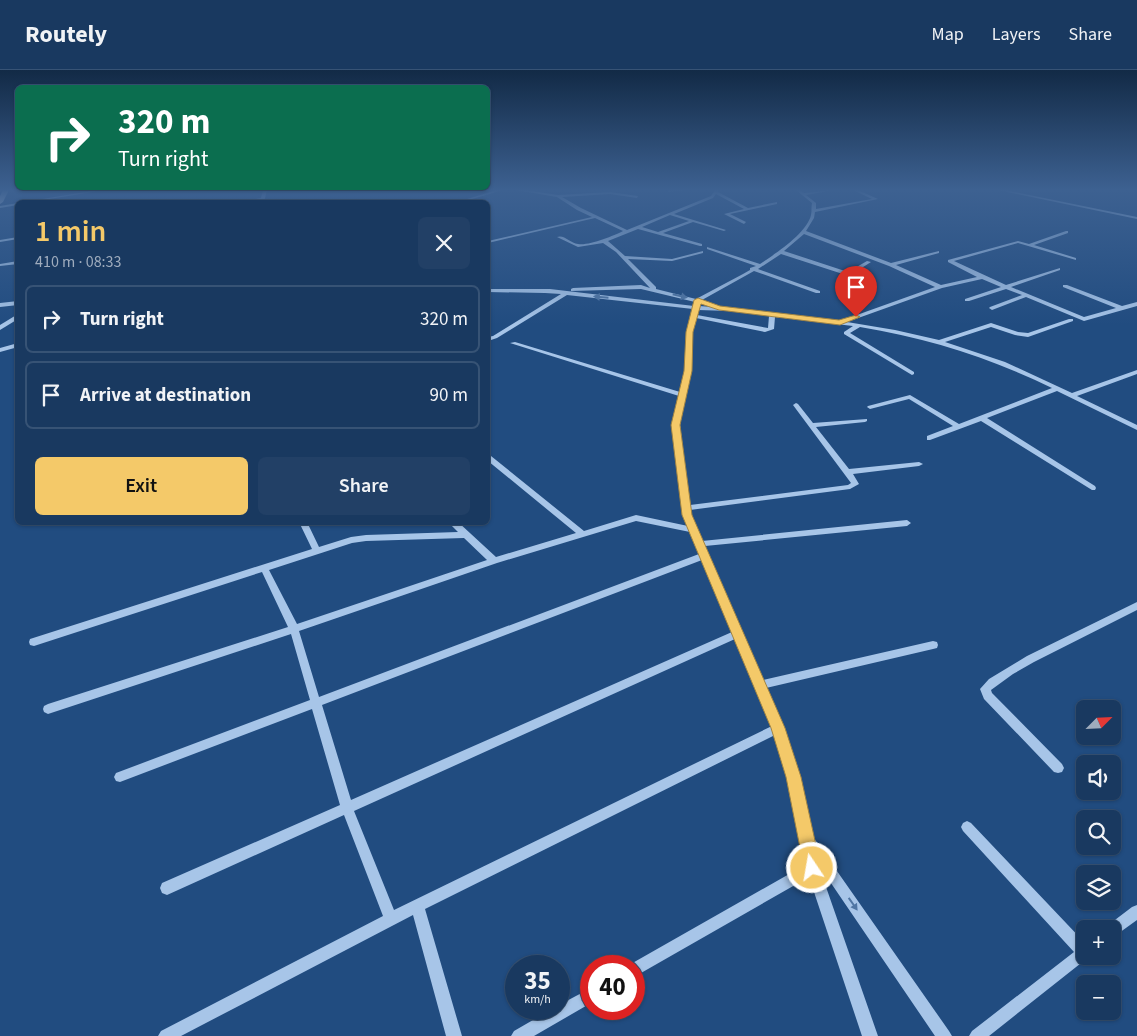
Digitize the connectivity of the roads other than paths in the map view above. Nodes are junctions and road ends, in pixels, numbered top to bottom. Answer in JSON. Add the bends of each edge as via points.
{"nodes":[{"id":1,"x":518,"y":235,"type":"edge"},
{"id":2,"x":617,"y":235,"type":"edge"},
{"id":3,"x":666,"y":235,"type":"edge"},
{"id":4,"x":800,"y":235,"type":"edge"},
{"id":5,"x":811,"y":235,"type":"edge"},
{"id":6,"x":1057,"y":235,"type":"edge"},
{"id":7,"x":558,"y":237,"type":"dead end"},
{"id":8,"x":15,"y":238,"type":"edge"},
{"id":9,"x":0,"y":241,"type":"edge"},
{"id":10,"x":604,"y":241,"type":"junction"},
{"id":11,"x":490,"y":242,"type":"edge"},
{"id":12,"x":700,"y":244,"type":"dead end"},
{"id":13,"x":1030,"y":245,"type":"junction"},
{"id":14,"x":709,"y":248,"type":"dead end"},
{"id":15,"x":701,"y":252,"type":"dead end"},
{"id":16,"x":781,"y":252,"type":"junction"},
{"id":17,"x":936,"y":252,"type":"dead end"},
{"id":18,"x":625,"y":257,"type":"junction"},
{"id":19,"x":1074,"y":259,"type":"dead end"},
{"id":20,"x":15,"y":262,"type":"edge"},
{"id":21,"x":868,"y":262,"type":"dead end"},
{"id":22,"x":891,"y":264,"type":"junction"},
{"id":23,"x":0,"y":265,"type":"edge"},
{"id":24,"x":756,"y":267,"type":"junction"},
{"id":25,"x":1058,"y":269,"type":"dead end"},
{"id":26,"x":982,"y":277,"type":"junction"},
{"id":27,"x":1005,"y":286,"type":"junction"},
{"id":28,"x":1065,"y":286,"type":"dead end"},
{"id":29,"x":619,"y":287,"type":"junction"},
{"id":30,"x":641,"y":287,"type":"junction"},
{"id":31,"x":940,"y":287,"type":"junction"},
{"id":32,"x":490,"y":290,"type":"edge"},
{"id":33,"x":545,"y":291,"type":"junction"},
{"id":34,"x":658,"y":291,"type":"junction"},
{"id":35,"x":818,"y":292,"type":"dead end"},
{"id":36,"x":565,"y":294,"type":"junction"},
{"id":37,"x":1027,"y":295,"type":"junction"},
{"id":38,"x":617,"y":298,"type":"junction"},
{"id":39,"x":636,"y":300,"type":"junction"},
{"id":40,"x":967,"y":300,"type":"dead end"},
{"id":41,"x":15,"y":304,"type":"edge"},
{"id":42,"x":1137,"y":304,"type":"edge"},
{"id":43,"x":0,"y":306,"type":"edge"},
{"id":44,"x":695,"y":308,"type":"junction"},
{"id":45,"x":992,"y":308,"type":"dead end"},
{"id":46,"x":1121,"y":308,"type":"junction"},
{"id":47,"x":772,"y":315,"type":"junction"},
{"id":48,"x":15,"y":318,"type":"edge"},
{"id":49,"x":1071,"y":320,"type":"dead end"},
{"id":50,"x":840,"y":323,"type":"junction"},
{"id":51,"x":858,"y":326,"type":"junction"},
{"id":52,"x":0,"y":328,"type":"edge"},
{"id":53,"x":490,"y":338,"type":"edge"},
{"id":54,"x":938,"y":342,"type":"junction"},
{"id":55,"x":513,"y":343,"type":"dead end"},
{"id":56,"x":15,"y":346,"type":"edge"},
{"id":57,"x":0,"y":350,"type":"edge"},
{"id":58,"x":1137,"y":372,"type":"edge"},
{"id":59,"x":912,"y":374,"type":"dead end"},
{"id":60,"x":1056,"y":389,"type":"junction"},
{"id":61,"x":682,"y":395,"type":"junction"},
{"id":62,"x":1070,"y":396,"type":"junction"},
{"id":63,"x":796,"y":405,"type":"dead end"},
{"id":64,"x":870,"y":407,"type":"dead end"},
{"id":65,"x":981,"y":418,"type":"junction"},
{"id":66,"x":865,"y":420,"type":"dead end"},
{"id":67,"x":812,"y":425,"type":"junction"},
{"id":68,"x":959,"y":427,"type":"junction"},
{"id":69,"x":1137,"y":428,"type":"edge"},
{"id":70,"x":930,"y":438,"type":"dead end"},
{"id":71,"x":490,"y":460,"type":"edge"},
{"id":72,"x":919,"y":464,"type":"dead end"},
{"id":73,"x":848,"y":472,"type":"junction"},
{"id":74,"x":1092,"y":488,"type":"dead end"},
{"id":75,"x":686,"y":508,"type":"junction"},
{"id":76,"x":907,"y":523,"type":"dead end"},
{"id":77,"x":304,"y":525,"type":"edge"},
{"id":78,"x":455,"y":525,"type":"edge"},
{"id":79,"x":693,"y":530,"type":"junction"},
{"id":80,"x":582,"y":534,"type":"junction"},
{"id":81,"x":465,"y":535,"type":"junction"},
{"id":82,"x":699,"y":544,"type":"junction"},
{"id":83,"x":317,"y":551,"type":"junction"},
{"id":84,"x":704,"y":556,"type":"junction"},
{"id":85,"x":494,"y":561,"type":"junction"},
{"id":86,"x":264,"y":568,"type":"junction"},
{"id":87,"x":1137,"y":606,"type":"edge"},
{"id":88,"x":294,"y":629,"type":"junction"},
{"id":89,"x":738,"y":634,"type":"junction"},
{"id":90,"x":34,"y":642,"type":"dead end"},
{"id":91,"x":933,"y":645,"type":"dead end"},
{"id":92,"x":759,"y":685,"type":"junction"},
{"id":93,"x":315,"y":703,"type":"junction"},
{"id":94,"x":48,"y":709,"type":"dead end"},
{"id":95,"x":778,"y":728,"type":"junction"},
{"id":96,"x":1058,"y":768,"type":"dead end"},
{"id":97,"x":120,"y":777,"type":"dead end"},
{"id":98,"x":347,"y":808,"type":"junction"},
{"id":99,"x":967,"y":827,"type":"dead end"},
{"id":100,"x":805,"y":835,"type":"junction"},
{"id":101,"x":812,"y":868,"type":"junction"},
{"id":102,"x":167,"y":888,"type":"dead end"},
{"id":103,"x":417,"y":906,"type":"junction"},
{"id":104,"x":1137,"y":912,"type":"edge"},
{"id":105,"x":391,"y":918,"type":"junction"},
{"id":106,"x":1121,"y":924,"type":"edge"},
{"id":107,"x":1076,"y":942,"type":"edge"},
{"id":108,"x":1076,"y":959,"type":"edge"},
{"id":109,"x":645,"y":964,"type":"edge"},
{"id":110,"x":580,"y":1001,"type":"edge"},
{"id":111,"x":166,"y":1036,"type":"edge"},
{"id":112,"x":454,"y":1036,"type":"edge"},
{"id":113,"x":519,"y":1036,"type":"edge"},
{"id":114,"x":870,"y":1036,"type":"edge"},
{"id":115,"x":944,"y":1036,"type":"edge"},
{"id":116,"x":977,"y":1036,"type":"edge"}],
"edges":[{"from":1,"to":11,"type":"street"},
{"from":2,"to":10,"type":"street"},
{"from":3,"to":12,"type":"street"},
{"from":4,"to":16,"type":"street"},
{"from":5,"to":22,"type":"street"},
{"from":6,"to":13,"type":"street"},
{"from":7,"to":10,"type":"street","via":[[578,246]]},
{"from":8,"to":9,"type":"street"},
{"from":10,"to":18,"type":"street"},
{"from":13,"to":19,"type":"street"},
{"from":13,"to":26,"type":"street","via":[[1018,242],[950,261]]},
{"from":14,"to":24,"type":"street"},
{"from":15,"to":18,"type":"street","via":[[672,260]]},
{"from":16,"to":21,"type":"street","via":[[849,274]]},
{"from":16,"to":24,"type":"street"},
{"from":17,"to":22,"type":"street"},
{"from":18,"to":34,"type":"street","via":[[640,277]]},
{"from":20,"to":23,"type":"street"},
{"from":22,"to":31,"type":"street"},
{"from":24,"to":35,"type":"street"},
{"from":24,"to":44,"type":"street"},
{"from":25,"to":27,"type":"street"},
{"from":26,"to":27,"type":"street"},
{"from":26,"to":31,"type":"street"},
{"from":27,"to":37,"type":"street"},
{"from":27,"to":40,"type":"street"},
{"from":28,"to":46,"type":"street"},
{"from":29,"to":30,"type":"street"},
{"from":29,"to":33,"type":"street"},
{"from":29,"to":38,"type":"street"},
{"from":30,"to":34,"type":"street"},
{"from":30,"to":39,"type":"street"},
{"from":31,"to":50,"type":"street"},
{"from":32,"to":33,"type":"street"},
{"from":33,"to":36,"type":"street"},
{"from":34,"to":44,"type":"street","one_way":true},
{"from":38,"to":36,"type":"street","one_way":true},
{"from":36,"to":53,"type":"street"},
{"from":37,"to":45,"type":"street"},
{"from":37,"to":46,"type":"street","via":[[1084,318]]},
{"from":38,"to":39,"type":"street"},
{"from":39,"to":44,"type":"street"},
{"from":41,"to":43,"type":"street"},
{"from":42,"to":46,"type":"street"},
{"from":44,"to":47,"type":"street"},
{"from":44,"to":47,"type":"street","via":[[765,330],[771,328]]},
{"from":44,"to":61,"type":"street"},
{"from":47,"to":50,"type":"street"},
{"from":48,"to":52,"type":"street"},
{"from":49,"to":54,"type":"street","via":[[1028,335],[991,325]]},
{"from":50,"to":51,"type":"street"},
{"from":51,"to":54,"type":"street"},
{"from":51,"to":59,"type":"street","via":[[846,333]]},
{"from":54,"to":60,"type":"street","via":[[1004,365]]},
{"from":55,"to":61,"type":"street"},
{"from":56,"to":57,"type":"street"},
{"from":58,"to":62,"type":"street"},
{"from":60,"to":62,"type":"street"},
{"from":60,"to":65,"type":"street"},
{"from":61,"to":75,"type":"street","via":[[676,425]]},
{"from":62,"to":69,"type":"street"},
{"from":63,"to":67,"type":"street"},
{"from":64,"to":68,"type":"street","via":[[910,398]]},
{"from":65,"to":68,"type":"street"},
{"from":65,"to":74,"type":"street"},
{"from":66,"to":67,"type":"street"},
{"from":67,"to":73,"type":"street"},
{"from":68,"to":70,"type":"street"},
{"from":71,"to":80,"type":"street"},
{"from":72,"to":73,"type":"street"},
{"from":73,"to":75,"type":"street","via":[[855,484],[850,487]]},
{"from":75,"to":79,"type":"street"},
{"from":76,"to":82,"type":"street"},
{"from":77,"to":83,"type":"street"},
{"from":78,"to":81,"type":"street"},
{"from":79,"to":80,"type":"street","via":[[636,518]]},
{"from":79,"to":82,"type":"street"},
{"from":80,"to":85,"type":"street"},
{"from":81,"to":83,"type":"street","via":[[366,538]]},
{"from":81,"to":85,"type":"street"},
{"from":82,"to":84,"type":"street"},
{"from":83,"to":86,"type":"street"},
{"from":84,"to":89,"type":"street"},
{"from":84,"to":93,"type":"street"},
{"from":85,"to":88,"type":"street"},
{"from":86,"to":88,"type":"street"},
{"from":86,"to":90,"type":"street"},
{"from":87,"to":96,"type":"street","via":[[1011,671],[985,689],[988,696]]},
{"from":88,"to":93,"type":"street"},
{"from":88,"to":94,"type":"street"},
{"from":89,"to":92,"type":"street"},
{"from":89,"to":98,"type":"street"},
{"from":91,"to":92,"type":"street"},
{"from":92,"to":95,"type":"street"},
{"from":93,"to":97,"type":"street"},
{"from":93,"to":98,"type":"street"},
{"from":95,"to":100,"type":"street","via":[[793,777]]},
{"from":95,"to":103,"type":"street"},
{"from":98,"to":102,"type":"street"},
{"from":98,"to":105,"type":"street"},
{"from":99,"to":107,"type":"street"},
{"from":100,"to":101,"type":"street"},
{"from":100,"to":115,"type":"street","one_way":true},
{"from":101,"to":109,"type":"street"},
{"from":101,"to":114,"type":"street"},
{"from":103,"to":105,"type":"street"},
{"from":103,"to":112,"type":"street"},
{"from":104,"to":106,"type":"street"},
{"from":105,"to":111,"type":"street"},
{"from":108,"to":116,"type":"street"},
{"from":110,"to":113,"type":"street"}]}
